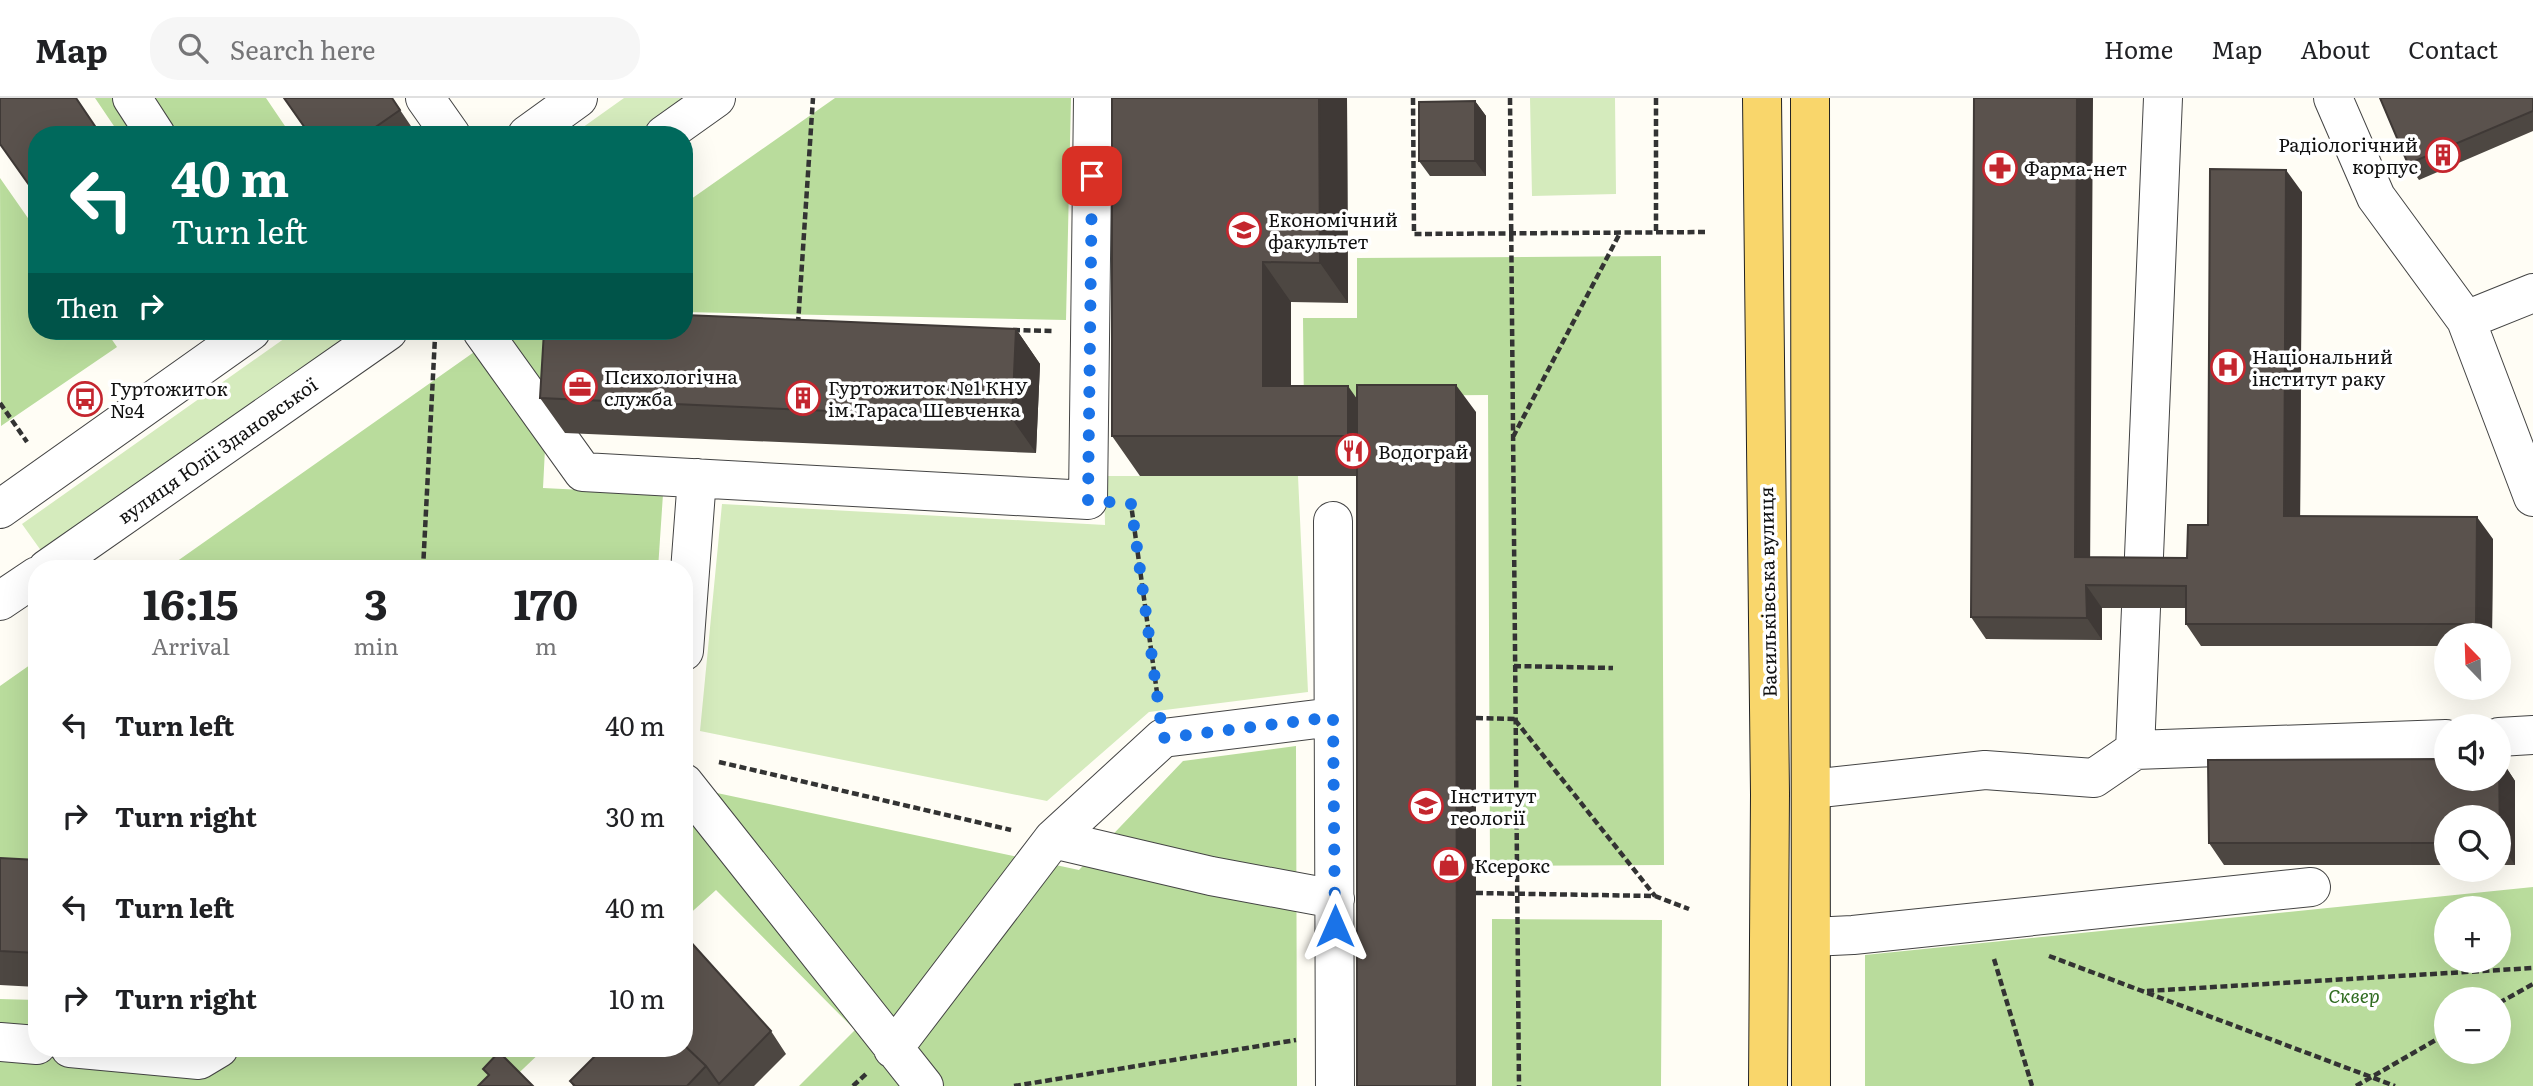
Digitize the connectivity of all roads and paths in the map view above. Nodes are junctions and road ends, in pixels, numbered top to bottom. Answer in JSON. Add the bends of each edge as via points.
{"nodes":[{"id":1,"x":132,"y":98,"type":"edge"},
{"id":2,"x":425,"y":98,"type":"edge"},
{"id":3,"x":578,"y":98,"type":"edge"},
{"id":4,"x":716,"y":98,"type":"edge"},
{"id":5,"x":813,"y":98,"type":"edge"},
{"id":6,"x":1093,"y":98,"type":"edge"},
{"id":7,"x":1413,"y":98,"type":"edge"},
{"id":8,"x":1510,"y":98,"type":"edge"},
{"id":9,"x":1656,"y":98,"type":"edge"},
{"id":10,"x":1762,"y":98,"type":"edge"},
{"id":11,"x":1810,"y":98,"type":"edge"},
{"id":12,"x":2164,"y":98,"type":"edge"},
{"id":13,"x":2333,"y":98,"type":"edge"},
{"id":14,"x":150,"y":126,"type":"edge"},
{"id":15,"x":445,"y":126,"type":"edge"},
{"id":16,"x":539,"y":126,"type":"edge"},
{"id":17,"x":677,"y":126,"type":"edge"},
{"id":18,"x":1657,"y":232,"type":"junction"},
{"id":19,"x":1708,"y":232,"type":"dead end"},
{"id":20,"x":1511,"y":233,"type":"junction"},
{"id":21,"x":1620,"y":233,"type":"junction"},
{"id":22,"x":2533,"y":293,"type":"edge"},
{"id":23,"x":2466,"y":320,"type":"junction"},
{"id":24,"x":1006,"y":330,"type":"edge"},
{"id":25,"x":1090,"y":332,"type":"junction"},
{"id":26,"x":798,"y":334,"type":"edge"},
{"id":27,"x":238,"y":340,"type":"edge"},
{"id":28,"x":375,"y":340,"type":"edge"},
{"id":29,"x":435,"y":340,"type":"edge"},
{"id":30,"x":488,"y":340,"type":"edge"},
{"id":31,"x":0,"y":402,"type":"edge"},
{"id":32,"x":1513,"y":438,"type":"junction"},
{"id":33,"x":50,"y":474,"type":"junction"},
{"id":34,"x":697,"y":478,"type":"junction"},
{"id":35,"x":2533,"y":497,"type":"edge"},
{"id":36,"x":1088,"y":500,"type":"junction"},
{"id":37,"x":0,"y":509,"type":"edge"},
{"id":38,"x":1333,"y":521,"type":"dead end"},
{"id":39,"x":65,"y":560,"type":"edge"},
{"id":40,"x":423,"y":560,"type":"edge"},
{"id":41,"x":691,"y":560,"type":"edge"},
{"id":42,"x":1514,"y":666,"type":"junction"},
{"id":43,"x":1613,"y":668,"type":"dead end"},
{"id":44,"x":1333,"y":717,"type":"junction"},
{"id":45,"x":1476,"y":718,"type":"dead end"},
{"id":46,"x":1515,"y":719,"type":"junction"},
{"id":47,"x":2533,"y":735,"type":"edge"},
{"id":48,"x":2511,"y":736,"type":"edge"},
{"id":49,"x":1163,"y":738,"type":"junction"},
{"id":50,"x":2434,"y":738,"type":"edge"},
{"id":51,"x":2135,"y":750,"type":"junction"},
{"id":52,"x":697,"y":771,"type":"edge"},
{"id":53,"x":1811,"y":789,"type":"junction"},
{"id":54,"x":1053,"y":839,"type":"junction"},
{"id":55,"x":2311,"y":887,"type":"dead end"},
{"id":56,"x":1476,"y":893,"type":"dead end"},
{"id":57,"x":1517,"y":895,"type":"junction"},
{"id":58,"x":1655,"y":896,"type":"junction"},
{"id":59,"x":1335,"y":899,"type":"junction"},
{"id":60,"x":1689,"y":909,"type":"dead end"},
{"id":61,"x":1811,"y":937,"type":"junction"},
{"id":62,"x":2038,"y":952,"type":"dead end"},
{"id":63,"x":1994,"y":958,"type":"dead end"},
{"id":64,"x":2533,"y":968,"type":"edge"},
{"id":65,"x":2533,"y":984,"type":"edge"},
{"id":66,"x":2143,"y":991,"type":"junction"},
{"id":67,"x":2511,"y":996,"type":"edge"},
{"id":68,"x":1335,"y":1034,"type":"junction"},
{"id":69,"x":2434,"y":1041,"type":"edge"},
{"id":70,"x":0,"y":1042,"type":"edge"},
{"id":71,"x":28,"y":1044,"type":"edge"},
{"id":72,"x":892,"y":1049,"type":"junction"},
{"id":73,"x":168,"y":1057,"type":"edge"},
{"id":74,"x":205,"y":1057,"type":"edge"},
{"id":75,"x":2371,"y":1077,"type":"junction"},
{"id":76,"x":924,"y":1086,"type":"edge"},
{"id":77,"x":1014,"y":1086,"type":"edge"},
{"id":78,"x":1335,"y":1086,"type":"edge"},
{"id":79,"x":1518,"y":1086,"type":"edge"},
{"id":80,"x":1768,"y":1086,"type":"edge"},
{"id":81,"x":1811,"y":1086,"type":"edge"},
{"id":82,"x":2032,"y":1086,"type":"edge"},
{"id":83,"x":2356,"y":1086,"type":"edge"},
{"id":84,"x":2395,"y":1086,"type":"edge"}],
"edges":[{"from":1,"to":14,"type":"street"},
{"from":2,"to":15,"type":"street"},
{"from":3,"to":16,"type":"street"},
{"from":4,"to":17,"type":"street"},
{"from":5,"to":26,"type":"path"},
{"from":6,"to":25,"type":"street"},
{"from":7,"to":20,"type":"path","via":[[1414,234]]},
{"from":8,"to":20,"type":"path"},
{"from":9,"to":18,"type":"path"},
{"from":10,"to":80,"type":"main road","name":"Васильківська вулиця","via":[[1770,794]]},
{"from":11,"to":53,"type":"main road"},
{"from":12,"to":51,"type":"street"},
{"from":13,"to":23,"type":"street","via":[[2376,197]]},
{"from":18,"to":19,"type":"path"},
{"from":18,"to":21,"type":"path"},
{"from":20,"to":21,"type":"path"},
{"from":20,"to":32,"type":"path"},
{"from":21,"to":32,"type":"path"},
{"from":22,"to":23,"type":"street"},
{"from":23,"to":35,"type":"street"},
{"from":24,"to":25,"type":"path"},
{"from":25,"to":36,"type":"street"},
{"from":27,"to":33,"type":"street"},
{"from":28,"to":39,"type":"street","name":"вулиця Юлії Здановської"},
{"from":29,"to":40,"type":"path"},
{"from":30,"to":34,"type":"street","via":[[583,472]]},
{"from":31,"to":33,"type":"path"},
{"from":32,"to":42,"type":"path"},
{"from":33,"to":37,"type":"street"},
{"from":34,"to":36,"type":"street"},
{"from":34,"to":41,"type":"street"},
{"from":36,"to":49,"type":"path","via":[[1131,504]]},
{"from":38,"to":44,"type":"street"},
{"from":42,"to":43,"type":"path"},
{"from":42,"to":46,"type":"path"},
{"from":44,"to":49,"type":"street"},
{"from":44,"to":59,"type":"street"},
{"from":45,"to":46,"type":"path"},
{"from":46,"to":57,"type":"path"},
{"from":46,"to":58,"type":"path"},
{"from":47,"to":48,"type":"street"},
{"from":49,"to":54,"type":"street"},
{"from":50,"to":51,"type":"street"},
{"from":51,"to":53,"type":"street","via":[[2094,778],[1985,770]]},
{"from":52,"to":54,"type":"path"},
{"from":52,"to":72,"type":"street"},
{"from":53,"to":61,"type":"main road"},
{"from":54,"to":59,"type":"street"},
{"from":54,"to":72,"type":"street"},
{"from":55,"to":61,"type":"street"},
{"from":56,"to":57,"type":"path"},
{"from":57,"to":58,"type":"path"},
{"from":57,"to":79,"type":"path"},
{"from":58,"to":60,"type":"path"},
{"from":59,"to":68,"type":"street"},
{"from":61,"to":81,"type":"main road"},
{"from":62,"to":66,"type":"path"},
{"from":63,"to":82,"type":"path"},
{"from":64,"to":66,"type":"path"},
{"from":65,"to":67,"type":"path"},
{"from":66,"to":75,"type":"path"},
{"from":68,"to":77,"type":"path"},
{"from":68,"to":78,"type":"street"},
{"from":69,"to":75,"type":"path"},
{"from":70,"to":71,"type":"street"},
{"from":72,"to":76,"type":"street"},
{"from":73,"to":74,"type":"street"},
{"from":75,"to":83,"type":"path"},
{"from":75,"to":84,"type":"path"}]}
